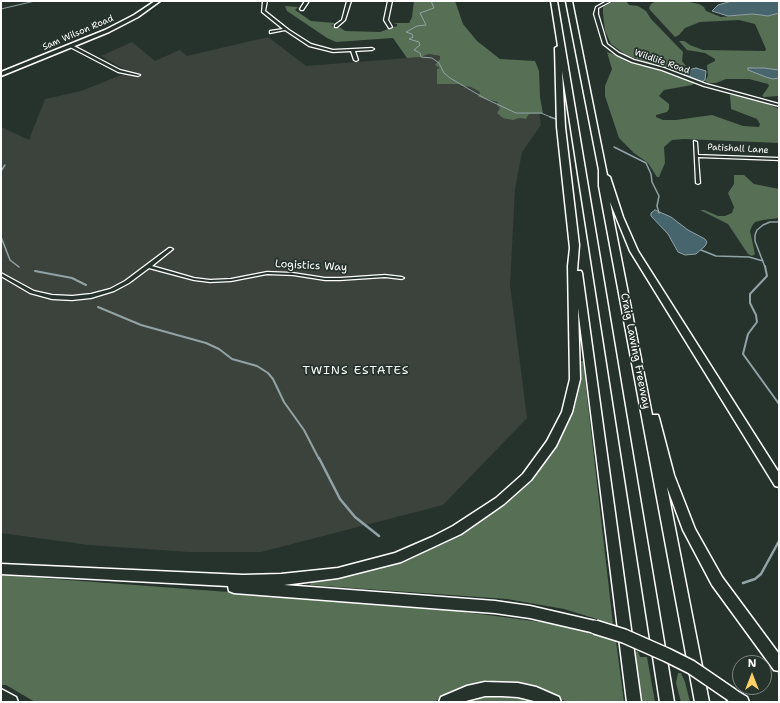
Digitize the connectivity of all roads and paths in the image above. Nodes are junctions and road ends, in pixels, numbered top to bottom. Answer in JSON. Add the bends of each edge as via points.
{"nodes":[{"id":1,"x":158,"y":1,"type":"edge"},
{"id":2,"x":265,"y":1,"type":"edge"},
{"id":3,"x":307,"y":1,"type":"edge"},
{"id":4,"x":349,"y":1,"type":"edge"},
{"id":5,"x":390,"y":1,"type":"edge"},
{"id":6,"x":554,"y":1,"type":"edge"},
{"id":7,"x":569,"y":1,"type":"edge"},
{"id":8,"x":609,"y":1,"type":"edge"},
{"id":9,"x":302,"y":9,"type":"dead end"},
{"id":10,"x":558,"y":22,"type":"junction"},
{"id":11,"x":336,"y":26,"type":"dead end"},
{"id":12,"x":390,"y":26,"type":"dead end"},
{"id":13,"x":286,"y":29,"type":"junction"},
{"id":14,"x":271,"y":32,"type":"dead end"},
{"id":15,"x":71,"y":46,"type":"junction"},
{"id":16,"x":372,"y":50,"type":"dead end"},
{"id":17,"x":353,"y":51,"type":"junction"},
{"id":18,"x":356,"y":60,"type":"dead end"},
{"id":19,"x":1,"y":74,"type":"edge"},
{"id":20,"x":138,"y":75,"type":"dead end"},
{"id":21,"x":779,"y":106,"type":"edge"},
{"id":22,"x":695,"y":142,"type":"dead end"},
{"id":23,"x":697,"y":156,"type":"junction"},
{"id":24,"x":779,"y":159,"type":"edge"},
{"id":25,"x":603,"y":170,"type":"junction"},
{"id":26,"x":698,"y":183,"type":"dead end"},
{"id":27,"x":575,"y":245,"type":"junction"},
{"id":28,"x":171,"y":249,"type":"dead end"},
{"id":29,"x":148,"y":266,"type":"junction"},
{"id":30,"x":1,"y":274,"type":"edge"},
{"id":31,"x":402,"y":278,"type":"dead end"},
{"id":32,"x":635,"y":350,"type":"junction"},
{"id":33,"x":779,"y":483,"type":"edge"},
{"id":34,"x":1,"y":569,"type":"edge"},
{"id":35,"x":779,"y":665,"type":"edge"},
{"id":36,"x":1,"y":696,"type":"edge"},
{"id":37,"x":737,"y":698,"type":"edge"},
{"id":38,"x":11,"y":702,"type":"edge"},
{"id":39,"x":446,"y":702,"type":"edge"},
{"id":40,"x":554,"y":702,"type":"edge"},
{"id":41,"x":634,"y":702,"type":"edge"},
{"id":42,"x":667,"y":702,"type":"edge"},
{"id":43,"x":702,"y":702,"type":"edge"}],
"edges":[{"from":1,"to":15,"type":"street","name":"Sam Wilson Road","via":[[119,25]]},
{"from":2,"to":13,"type":"street","via":[[263,11]]},
{"from":3,"to":9,"type":"street"},
{"from":4,"to":11,"type":"street","via":[[343,20]]},
{"from":5,"to":12,"type":"street","via":[[386,20]]},
{"from":6,"to":10,"type":"highway","name":"Craig Lawing Freeway"},
{"from":7,"to":25,"type":"highway","name":"Craig Lawing Freeway"},
{"from":8,"to":21,"type":"street","name":"Wildlife Road","via":[[597,8],[596,14],[604,44],[618,54],[705,85]]},
{"from":10,"to":27,"type":"highway","via":[[559,107]]},
{"from":10,"to":42,"type":"highway","name":"Craig Lawing Freeway"},
{"from":13,"to":14,"type":"street"},
{"from":13,"to":17,"type":"street","via":[[318,48]]},
{"from":15,"to":19,"type":"street","name":"Sam Wilson Road"},
{"from":15,"to":20,"type":"street","via":[[119,71]]},
{"from":16,"to":17,"type":"street"},
{"from":17,"to":18,"type":"street"},
{"from":22,"to":23,"type":"street"},
{"from":23,"to":24,"type":"street","name":"Patishall Lane"},
{"from":23,"to":26,"type":"street"},
{"from":25,"to":32,"type":"highway","name":"Craig Lawing Freeway","via":[[603,186]]},
{"from":25,"to":33,"type":"highway","via":[[634,251]]},
{"from":27,"to":34,"type":"highway","via":[[572,266],[575,379],[567,412],[552,443],[527,477],[500,501],[457,530],[397,558],[338,573],[281,580],[243,581]]},
{"from":27,"to":41,"type":"highway"},
{"from":28,"to":29,"type":"street"},
{"from":29,"to":30,"type":"street","via":[[112,290],[72,298],[32,292]]},
{"from":29,"to":31,"type":"street","name":"Logistics Way","via":[[194,280],[210,281],[267,273],[340,280],[385,276]]},
{"from":32,"to":35,"type":"highway","via":[[668,475],[689,530],[717,581]]},
{"from":32,"to":43,"type":"highway","name":"Craig Lawing Freeway"},
{"from":34,"to":37,"type":"highway","bridge":true,"via":[[495,607],[530,612],[595,626],[624,636],[691,667]]},
{"from":36,"to":38,"type":"highway"},
{"from":39,"to":40,"type":"highway","via":[[466,693],[485,689],[518,690]]}]}
